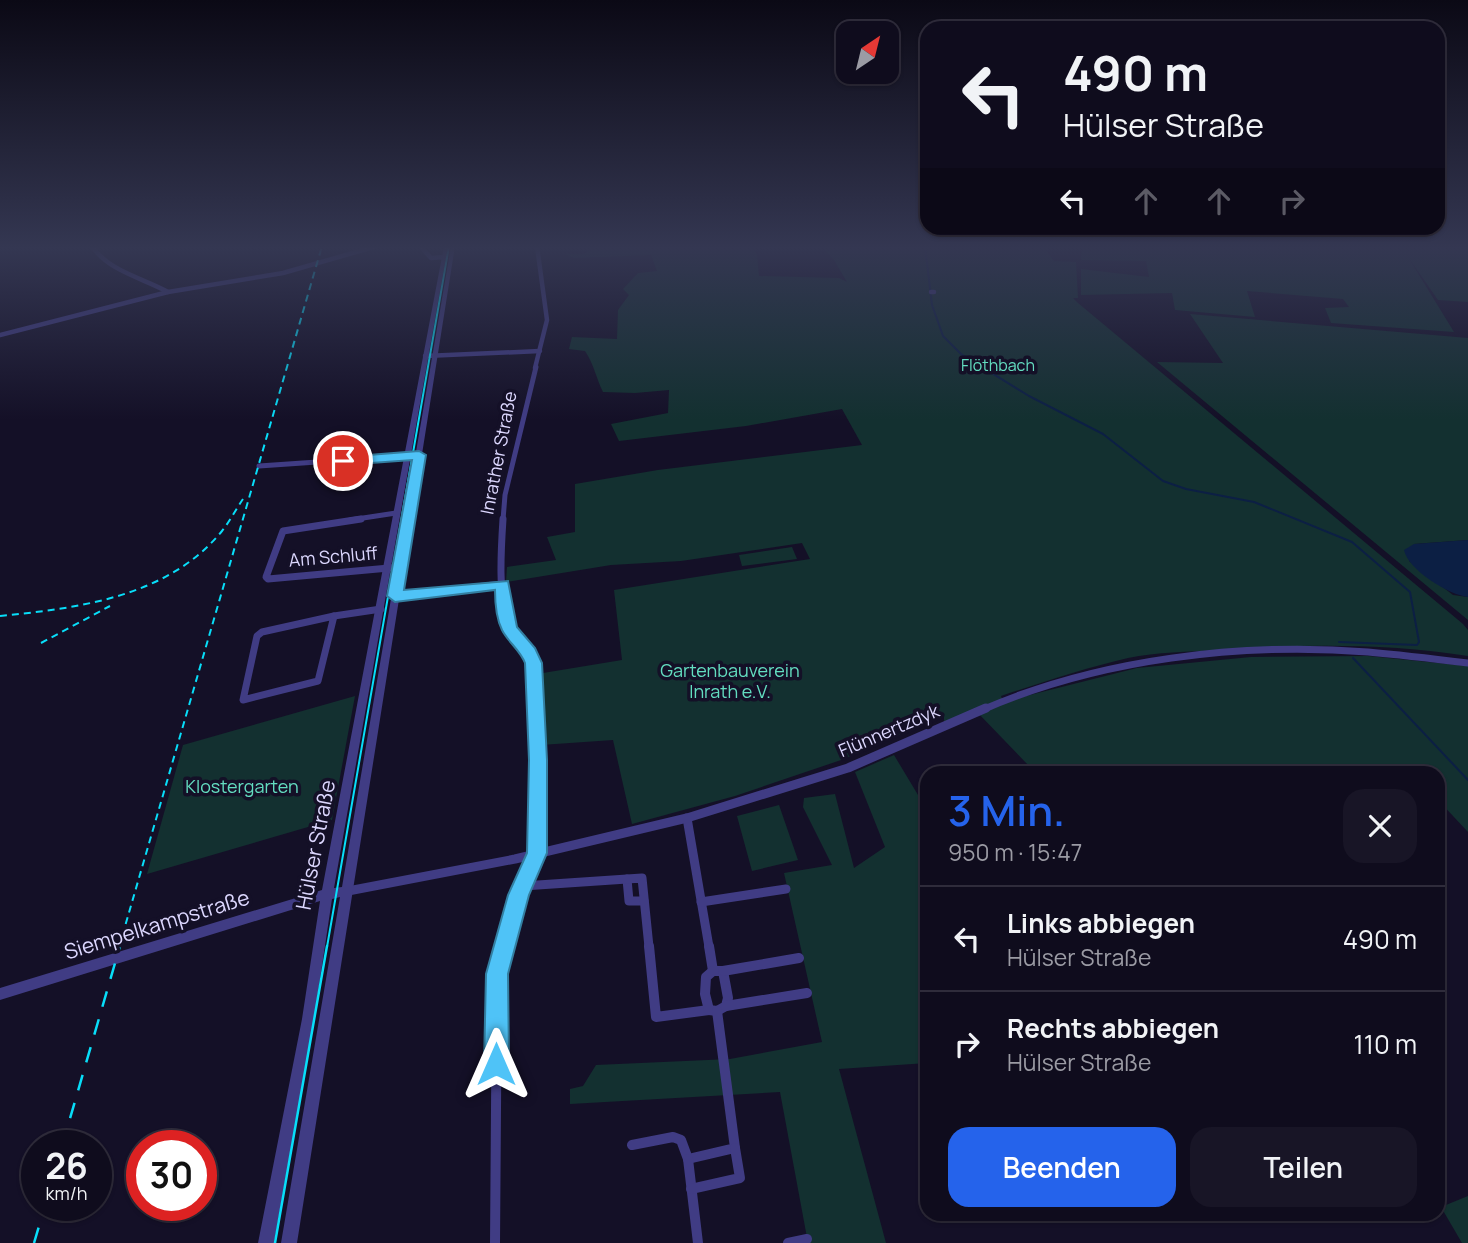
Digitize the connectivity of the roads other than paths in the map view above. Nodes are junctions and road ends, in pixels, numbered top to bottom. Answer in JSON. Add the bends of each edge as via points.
{"nodes":[{"id":1,"x":121,"y":304,"type":"edge"},
{"id":2,"x":435,"y":304,"type":"edge"},
{"id":3,"x":444,"y":304,"type":"edge"},
{"id":4,"x":545,"y":304,"type":"edge"},
{"id":5,"x":0,"y":335,"type":"edge"},
{"id":6,"x":540,"y":351,"type":"junction"},
{"id":7,"x":436,"y":355,"type":"junction"},
{"id":8,"x":425,"y":356,"type":"junction"},
{"id":9,"x":419,"y":455,"type":"junction"},
{"id":10,"x":407,"y":456,"type":"junction"},
{"id":11,"x":258,"y":466,"type":"dead end"},
{"id":12,"x":396,"y":513,"type":"junction"},
{"id":13,"x":400,"y":567,"type":"junction"},
{"id":14,"x":386,"y":568,"type":"junction"},
{"id":15,"x":502,"y":584,"type":"junction"},
{"id":16,"x":395,"y":596,"type":"junction"},
{"id":17,"x":381,"y":609,"type":"junction"},
{"id":18,"x":334,"y":616,"type":"junction"},
{"id":19,"x":1468,"y":663,"type":"edge"},
{"id":20,"x":687,"y":818,"type":"junction"},
{"id":21,"x":537,"y":853,"type":"junction"},
{"id":22,"x":627,"y":879,"type":"junction"},
{"id":23,"x":523,"y":886,"type":"junction"},
{"id":24,"x":786,"y":889,"type":"dead end"},
{"id":25,"x":348,"y":891,"type":"junction"},
{"id":26,"x":327,"y":894,"type":"junction"},
{"id":27,"x":644,"y":901,"type":"junction"},
{"id":28,"x":701,"y":902,"type":"junction"},
{"id":29,"x":799,"y":958,"type":"dead end"},
{"id":30,"x":718,"y":971,"type":"junction"},
{"id":31,"x":807,"y":993,"type":"dead end"},
{"id":32,"x":0,"y":994,"type":"edge"},
{"id":33,"x":718,"y":1009,"type":"junction"},
{"id":34,"x":632,"y":1145,"type":"dead end"},
{"id":35,"x":735,"y":1148,"type":"junction"},
{"id":36,"x":688,"y":1158,"type":"junction"},
{"id":37,"x":691,"y":1189,"type":"junction"},
{"id":38,"x":807,"y":1239,"type":"dead end"},
{"id":39,"x":266,"y":1243,"type":"edge"},
{"id":40,"x":289,"y":1243,"type":"edge"},
{"id":41,"x":495,"y":1243,"type":"edge"},
{"id":42,"x":698,"y":1243,"type":"edge"},
{"id":43,"x":788,"y":1243,"type":"edge"}],
"edges":[{"from":1,"to":5,"type":"street"},
{"from":2,"to":8,"type":"street","name":"Hülser Straße"},
{"from":3,"to":7,"type":"street","name":"Hülser Straße"},
{"from":4,"to":6,"type":"street","name":"Inrather Straße","via":[[547,320]]},
{"from":6,"to":7,"type":"street"},
{"from":6,"to":15,"type":"street","name":"Inrather Straße","via":[[505,495]]},
{"from":7,"to":8,"type":"street"},
{"from":7,"to":9,"type":"street","name":"Hülser Straße"},
{"from":8,"to":10,"type":"street","name":"Hülser Straße"},
{"from":9,"to":10,"type":"street"},
{"from":9,"to":13,"type":"street","name":"Hülser Straße"},
{"from":10,"to":11,"type":"street"},
{"from":10,"to":12,"type":"street","name":"Hülser Straße"},
{"from":12,"to":14,"type":"street","name":"Hülser Straße"},
{"from":12,"to":14,"type":"street","name":"Am Schluff","via":[[283,531],[265,577]]},
{"from":13,"to":14,"type":"street","name":"Am Schluff"},
{"from":13,"to":16,"type":"street","name":"Hülser Straße"},
{"from":14,"to":17,"type":"street","name":"Hülser Straße"},
{"from":15,"to":16,"type":"street"},
{"from":15,"to":21,"type":"street","name":"Inrather Straße","via":[[509,629],[529,652],[535,670]]},
{"from":16,"to":25,"type":"street","name":"Hülser Straße"},
{"from":17,"to":18,"type":"street"},
{"from":17,"to":26,"type":"street","name":"Hülser Straße"},
{"from":18,"to":18,"type":"street","via":[[257,636],[243,700],[318,681]]},
{"from":19,"to":20,"type":"street","name":"Flünnertzdyk","via":[[1285,650],[1212,653],[1115,668],[1003,701],[848,768]]},
{"from":20,"to":21,"type":"street","name":"Flünnertzdyk"},
{"from":20,"to":28,"type":"street"},
{"from":21,"to":23,"type":"street","name":"Inrather Straße"},
{"from":21,"to":25,"type":"street","name":"Flünnertzdyk"},
{"from":22,"to":23,"type":"street"},
{"from":22,"to":27,"type":"street","via":[[629,901]]},
{"from":22,"to":27,"type":"street","via":[[642,878]]},
{"from":23,"to":41,"type":"street","name":"Inrather Straße","via":[[497,974]]},
{"from":24,"to":28,"type":"street"},
{"from":25,"to":26,"type":"street","name":"Flünnertzdyk"},
{"from":25,"to":40,"type":"street","name":"Hülser Straße"},
{"from":26,"to":32,"type":"street","name":"Siempelkampstraße"},
{"from":26,"to":39,"type":"street","name":"Hülser Straße"},
{"from":27,"to":33,"type":"street","via":[[656,1017]]},
{"from":28,"to":30,"type":"street"},
{"from":29,"to":30,"type":"street"},
{"from":30,"to":33,"type":"street","via":[[728,998]]},
{"from":30,"to":33,"type":"street","via":[[705,977],[703,987]]},
{"from":31,"to":33,"type":"street"},
{"from":33,"to":35,"type":"street"},
{"from":34,"to":36,"type":"street","via":[[673,1138],[681,1140]]},
{"from":35,"to":36,"type":"street"},
{"from":35,"to":37,"type":"street","via":[[740,1178]]},
{"from":36,"to":37,"type":"street"},
{"from":37,"to":42,"type":"street"},
{"from":38,"to":43,"type":"street"}]}
